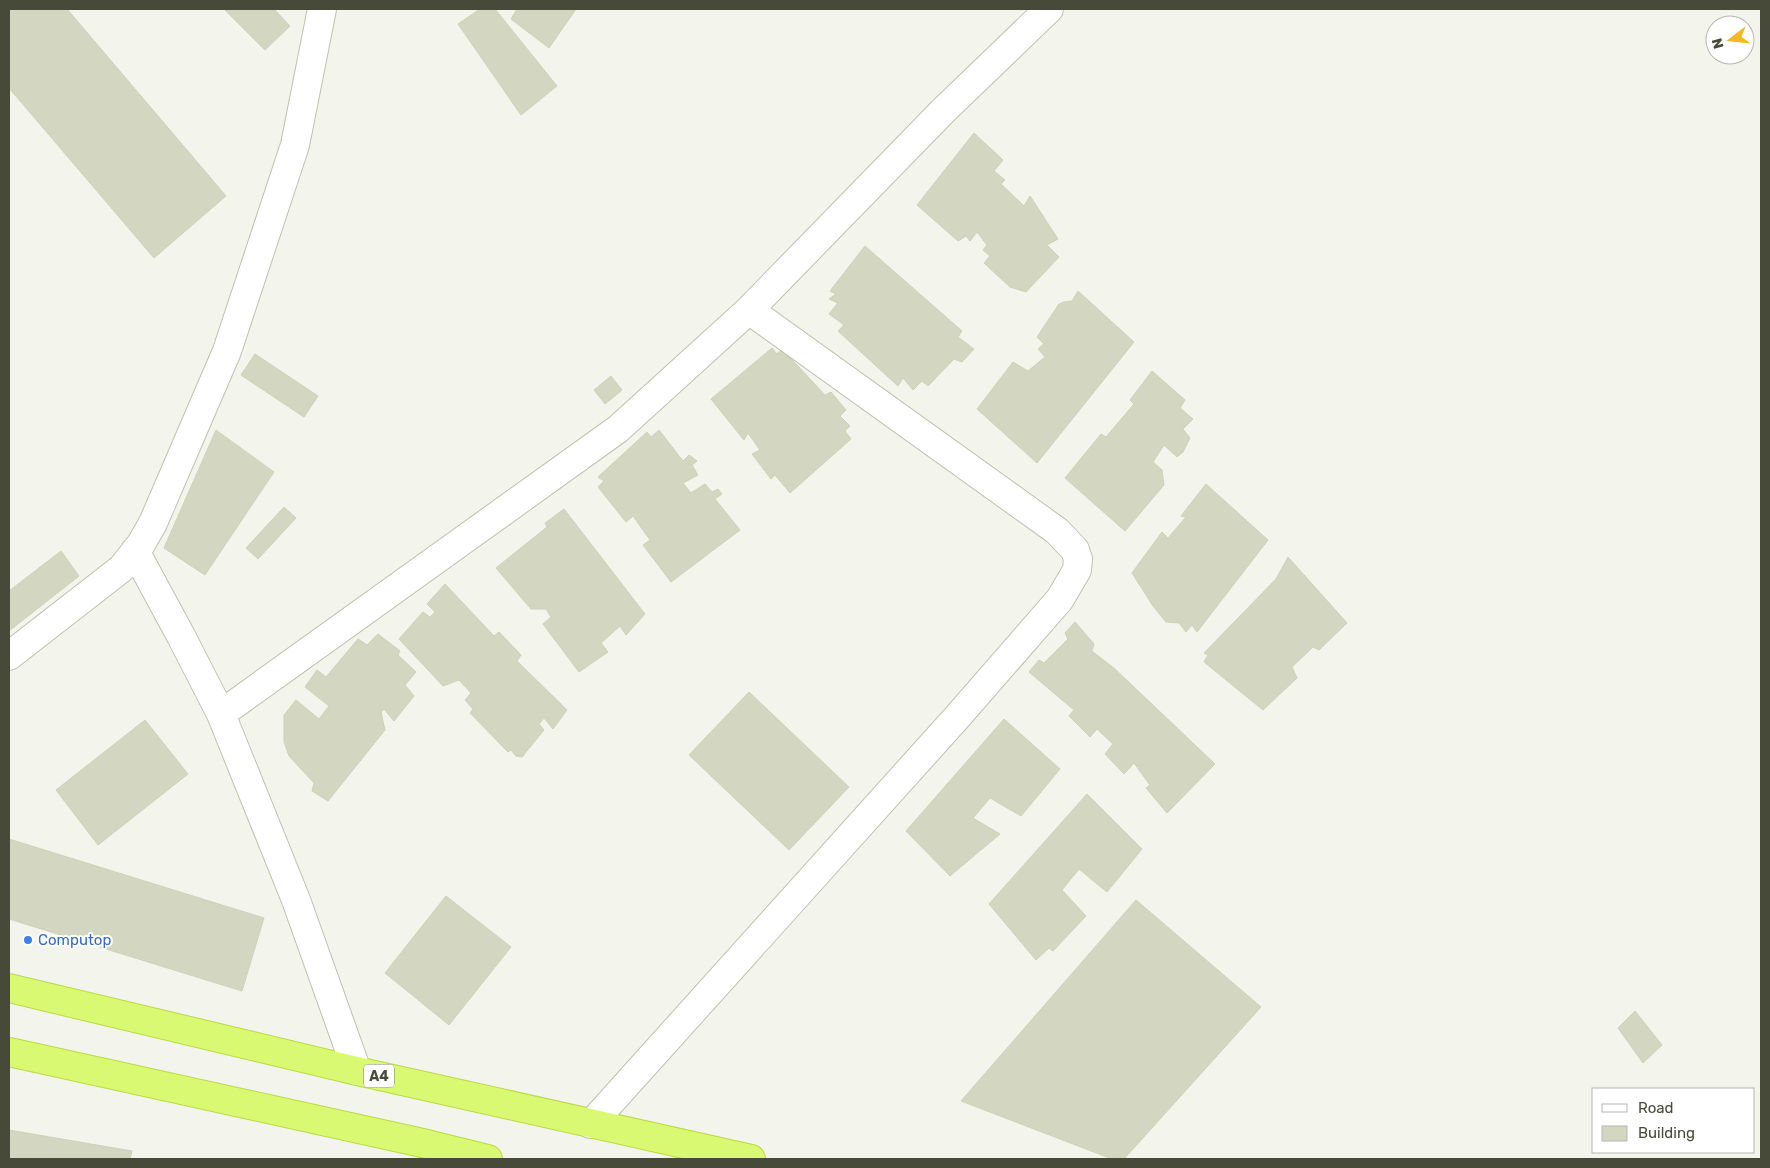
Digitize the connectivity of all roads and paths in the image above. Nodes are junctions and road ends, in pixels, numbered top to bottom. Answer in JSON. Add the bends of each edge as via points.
{"nodes":[{"id":1,"x":322,"y":9,"type":"edge"},
{"id":2,"x":1049,"y":9,"type":"edge"},
{"id":3,"x":749,"y":310,"type":"junction"},
{"id":4,"x":136,"y":551,"type":"junction"},
{"id":5,"x":9,"y":656,"type":"edge"},
{"id":6,"x":221,"y":714,"type":"junction"},
{"id":7,"x":9,"y":988,"type":"edge"},
{"id":8,"x":9,"y":1052,"type":"edge"},
{"id":9,"x":357,"y":1071,"type":"junction"},
{"id":10,"x":591,"y":1124,"type":"junction"},
{"id":11,"x":427,"y":1152,"type":"edge"},
{"id":12,"x":488,"y":1159,"type":"edge"},
{"id":13,"x":751,"y":1159,"type":"edge"}],
"edges":[{"from":1,"to":4,"type":"street","via":[[295,145],[227,351],[166,498]]},
{"from":2,"to":3,"type":"street","via":[[943,111]]},
{"from":3,"to":6,"type":"street","via":[[618,429]]},
{"from":3,"to":10,"type":"street","via":[[1057,531],[1075,550],[1077,570],[1060,600]]},
{"from":4,"to":5,"type":"street","via":[[122,568]]},
{"from":4,"to":6,"type":"street"},
{"from":6,"to":9,"type":"street","via":[[296,900]]},
{"from":7,"to":9,"type":"highway","number":"A4"},
{"from":8,"to":11,"type":"highway"},
{"from":9,"to":10,"type":"highway","number":"A4"},
{"from":10,"to":13,"type":"highway","number":"A4"},
{"from":11,"to":12,"type":"highway"}]}
